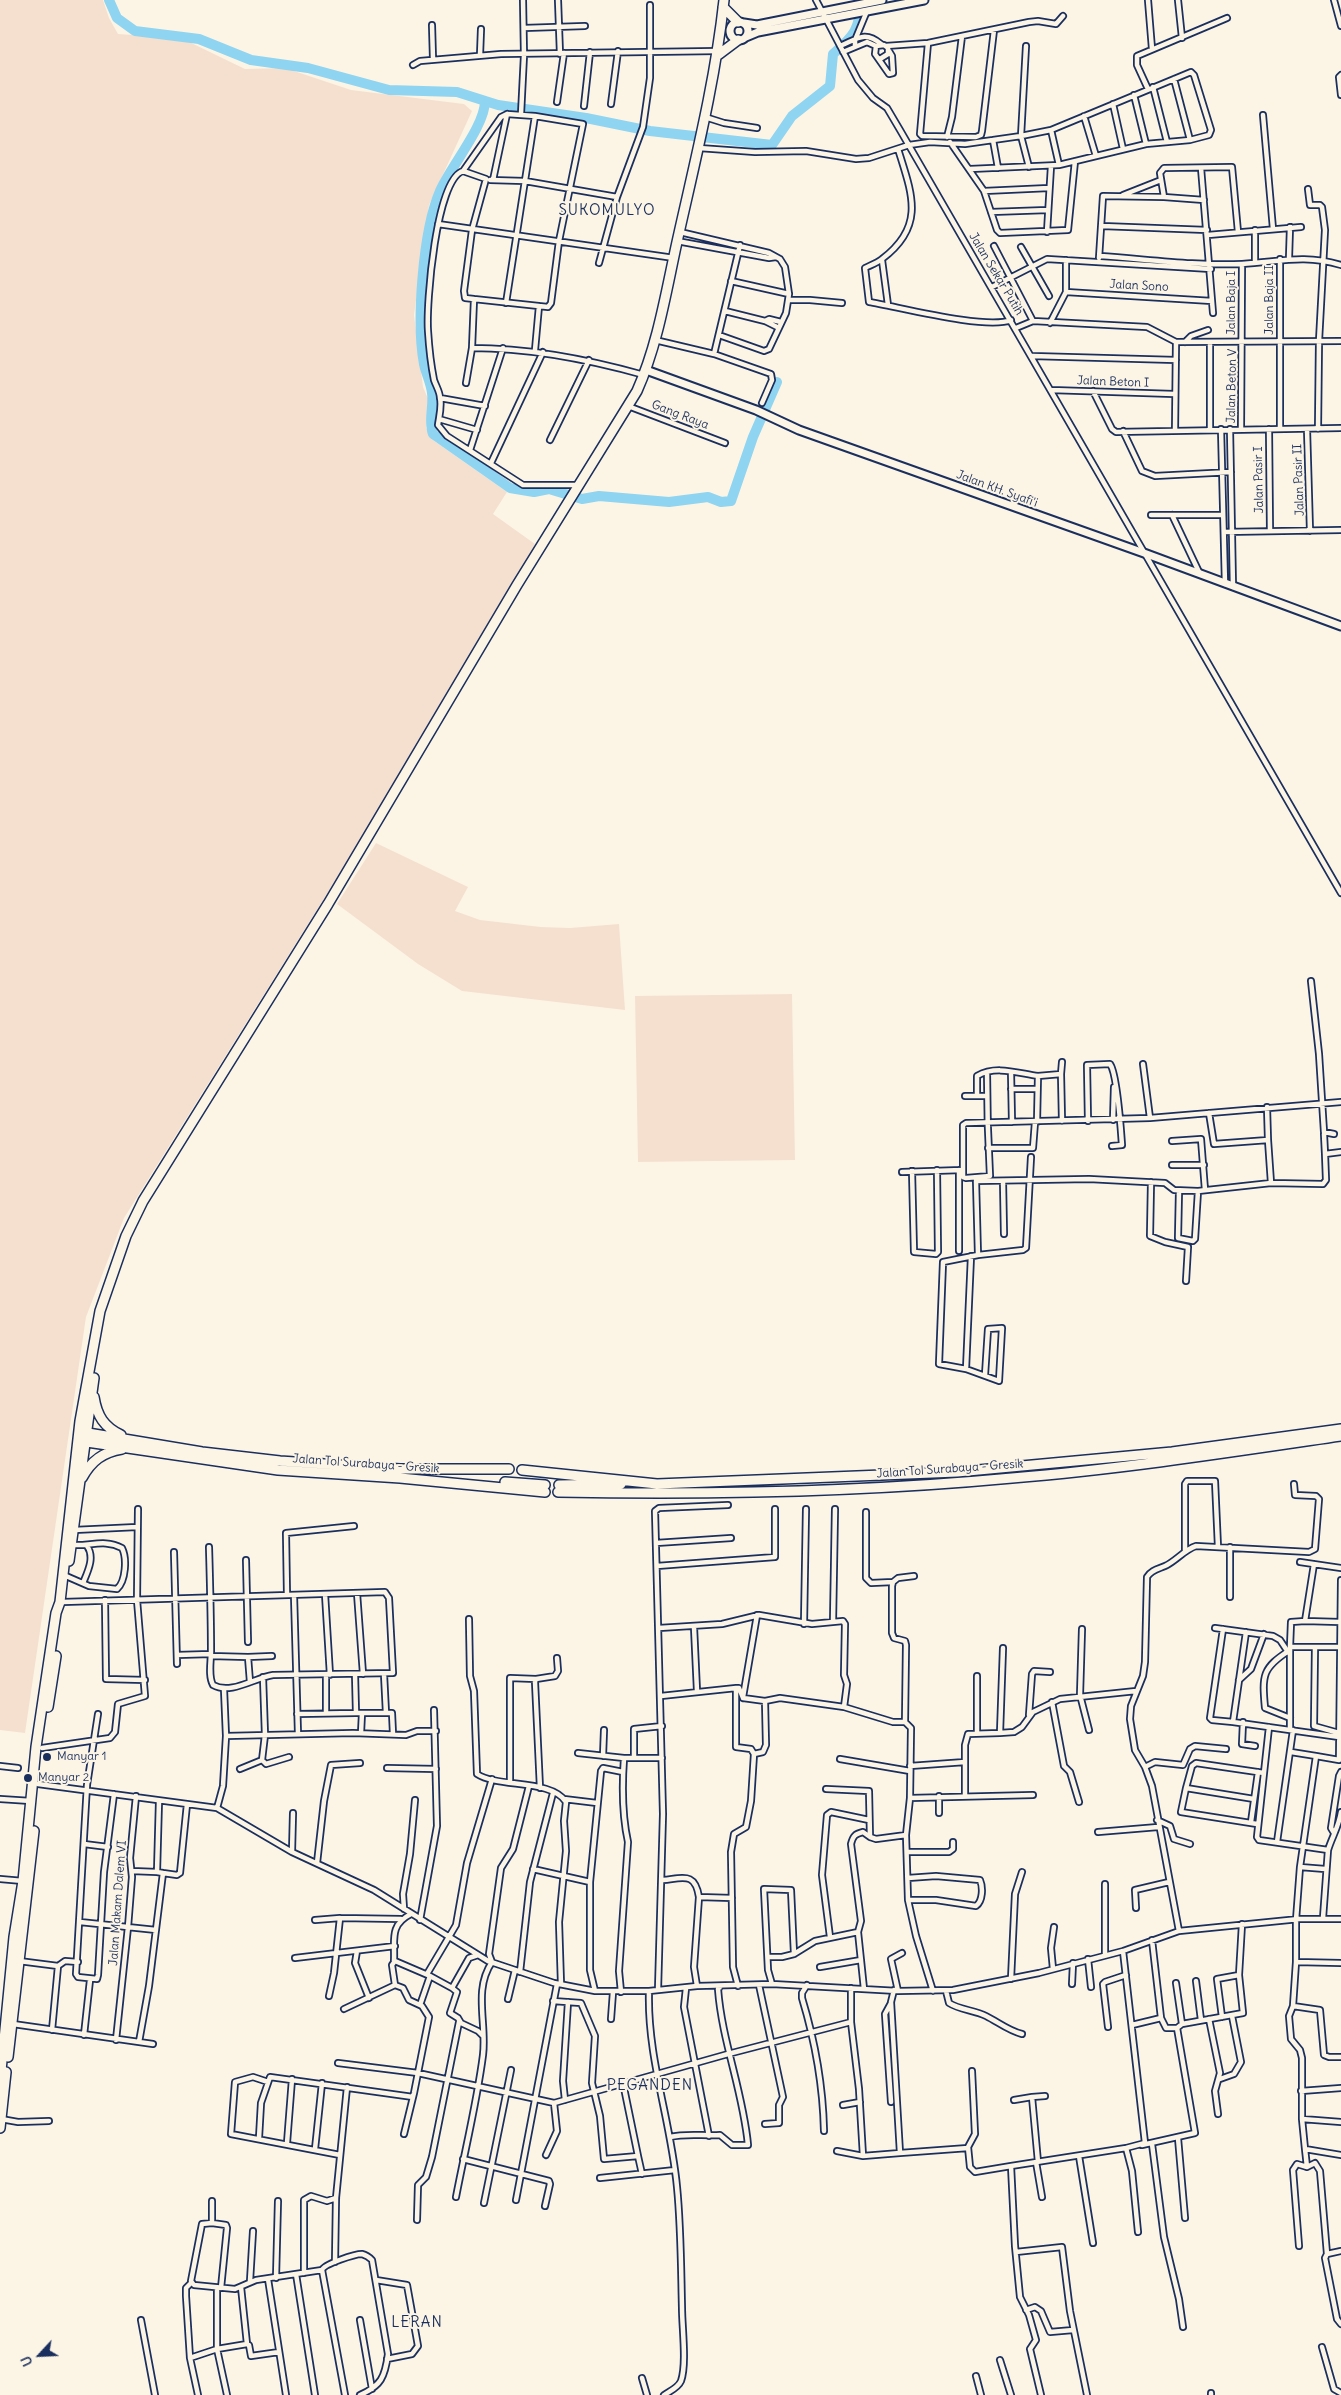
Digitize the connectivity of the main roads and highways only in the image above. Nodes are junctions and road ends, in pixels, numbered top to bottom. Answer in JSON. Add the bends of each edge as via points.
{"nodes":[{"id":1,"x":882,"y":0,"type":"edge"},
{"id":2,"x":924,"y":0,"type":"edge"},
{"id":3,"x":724,"y":4,"type":"edge"},
{"id":4,"x":867,"y":8,"type":"junction"},
{"id":5,"x":823,"y":16,"type":"junction"},
{"id":6,"x":738,"y":23,"type":"junction"},
{"id":7,"x":721,"y":26,"type":"junction"},
{"id":8,"x":720,"y":36,"type":"junction"},
{"id":9,"x":739,"y":38,"type":"junction"},
{"id":10,"x":718,"y":53,"type":"junction"},
{"id":11,"x":645,"y":372,"type":"junction"},
{"id":12,"x":1341,"y":626,"type":"edge"},
{"id":13,"x":103,"y":1304,"type":"junction"},
{"id":14,"x":92,"y":1387,"type":"junction"},
{"id":15,"x":1341,"y":1429,"type":"edge"},
{"id":16,"x":1341,"y":1436,"type":"edge"},
{"id":17,"x":82,"y":1437,"type":"junction"},
{"id":18,"x":128,"y":1444,"type":"junction"},
{"id":19,"x":400,"y":1469,"type":"junction"},
{"id":20,"x":509,"y":1469,"type":"dead end"},
{"id":21,"x":522,"y":1470,"type":"dead end"},
{"id":22,"x":79,"y":1484,"type":"junction"},
{"id":23,"x":657,"y":1484,"type":"junction"},
{"id":24,"x":2,"y":2037,"type":"edge"},
{"id":25,"x":0,"y":2081,"type":"edge"},
{"id":26,"x":0,"y":2122,"type":"edge"}],
"edges":[{"from":1,"to":4,"type":"main road"},
{"from":2,"to":4,"type":"main road"},
{"from":3,"to":6,"type":"highway"},
{"from":3,"to":7,"type":"highway"},
{"from":4,"to":5,"type":"main road"},
{"from":5,"to":6,"type":"main road","via":[[758,25]]},
{"from":5,"to":9,"type":"main road"},
{"from":6,"to":7,"type":"main road"},
{"from":6,"to":9,"type":"main road","via":[[730,30]]},
{"from":6,"to":9,"type":"main road","via":[[748,31]]},
{"from":7,"to":8,"type":"highway"},
{"from":8,"to":9,"type":"main road"},
{"from":8,"to":10,"type":"highway"},
{"from":9,"to":10,"type":"highway"},
{"from":10,"to":11,"type":"highway","via":[[674,258]]},
{"from":11,"to":12,"type":"main road","name":"Jalan KH. Syafi'i"},
{"from":11,"to":13,"type":"highway","via":[[628,406],[517,585],[328,904],[143,1201],[126,1236]]},
{"from":13,"to":14,"type":"highway"},
{"from":13,"to":17,"type":"highway"},
{"from":14,"to":17,"type":"highway"},
{"from":14,"to":18,"type":"highway","via":[[95,1405],[105,1424]]},
{"from":15,"to":23,"type":"highway","name":"Jalan Tol Surabaya - Gresik","via":[[1172,1452],[1003,1468]]},
{"from":16,"to":23,"type":"highway","name":"Jalan Tol Surabaya - Gresik","via":[[1163,1462],[956,1482],[656,1494],[559,1489]]},
{"from":17,"to":18,"type":"highway","name":"Jalan Tol Surabaya - Gresik"},
{"from":17,"to":22,"type":"highway"},
{"from":17,"to":24,"type":"highway","via":[[60,1602],[26,1801]]},
{"from":18,"to":19,"type":"highway","name":"Jalan Tol Surabaya - Gresik"},
{"from":18,"to":19,"type":"highway","name":"Jalan Tol Surabaya - Gresik","via":[[185,1458],[278,1470],[545,1488]]},
{"from":18,"to":22,"type":"highway","via":[[100,1456],[88,1467]]},
{"from":19,"to":20,"type":"highway","name":"Jalan Tol Surabaya - Gresik"},
{"from":21,"to":23,"type":"highway","name":"Jalan Tol Surabaya - Gresik"},
{"from":22,"to":26,"type":"highway","via":[[73,1545],[42,1748]]},
{"from":24,"to":25,"type":"highway"}]}
